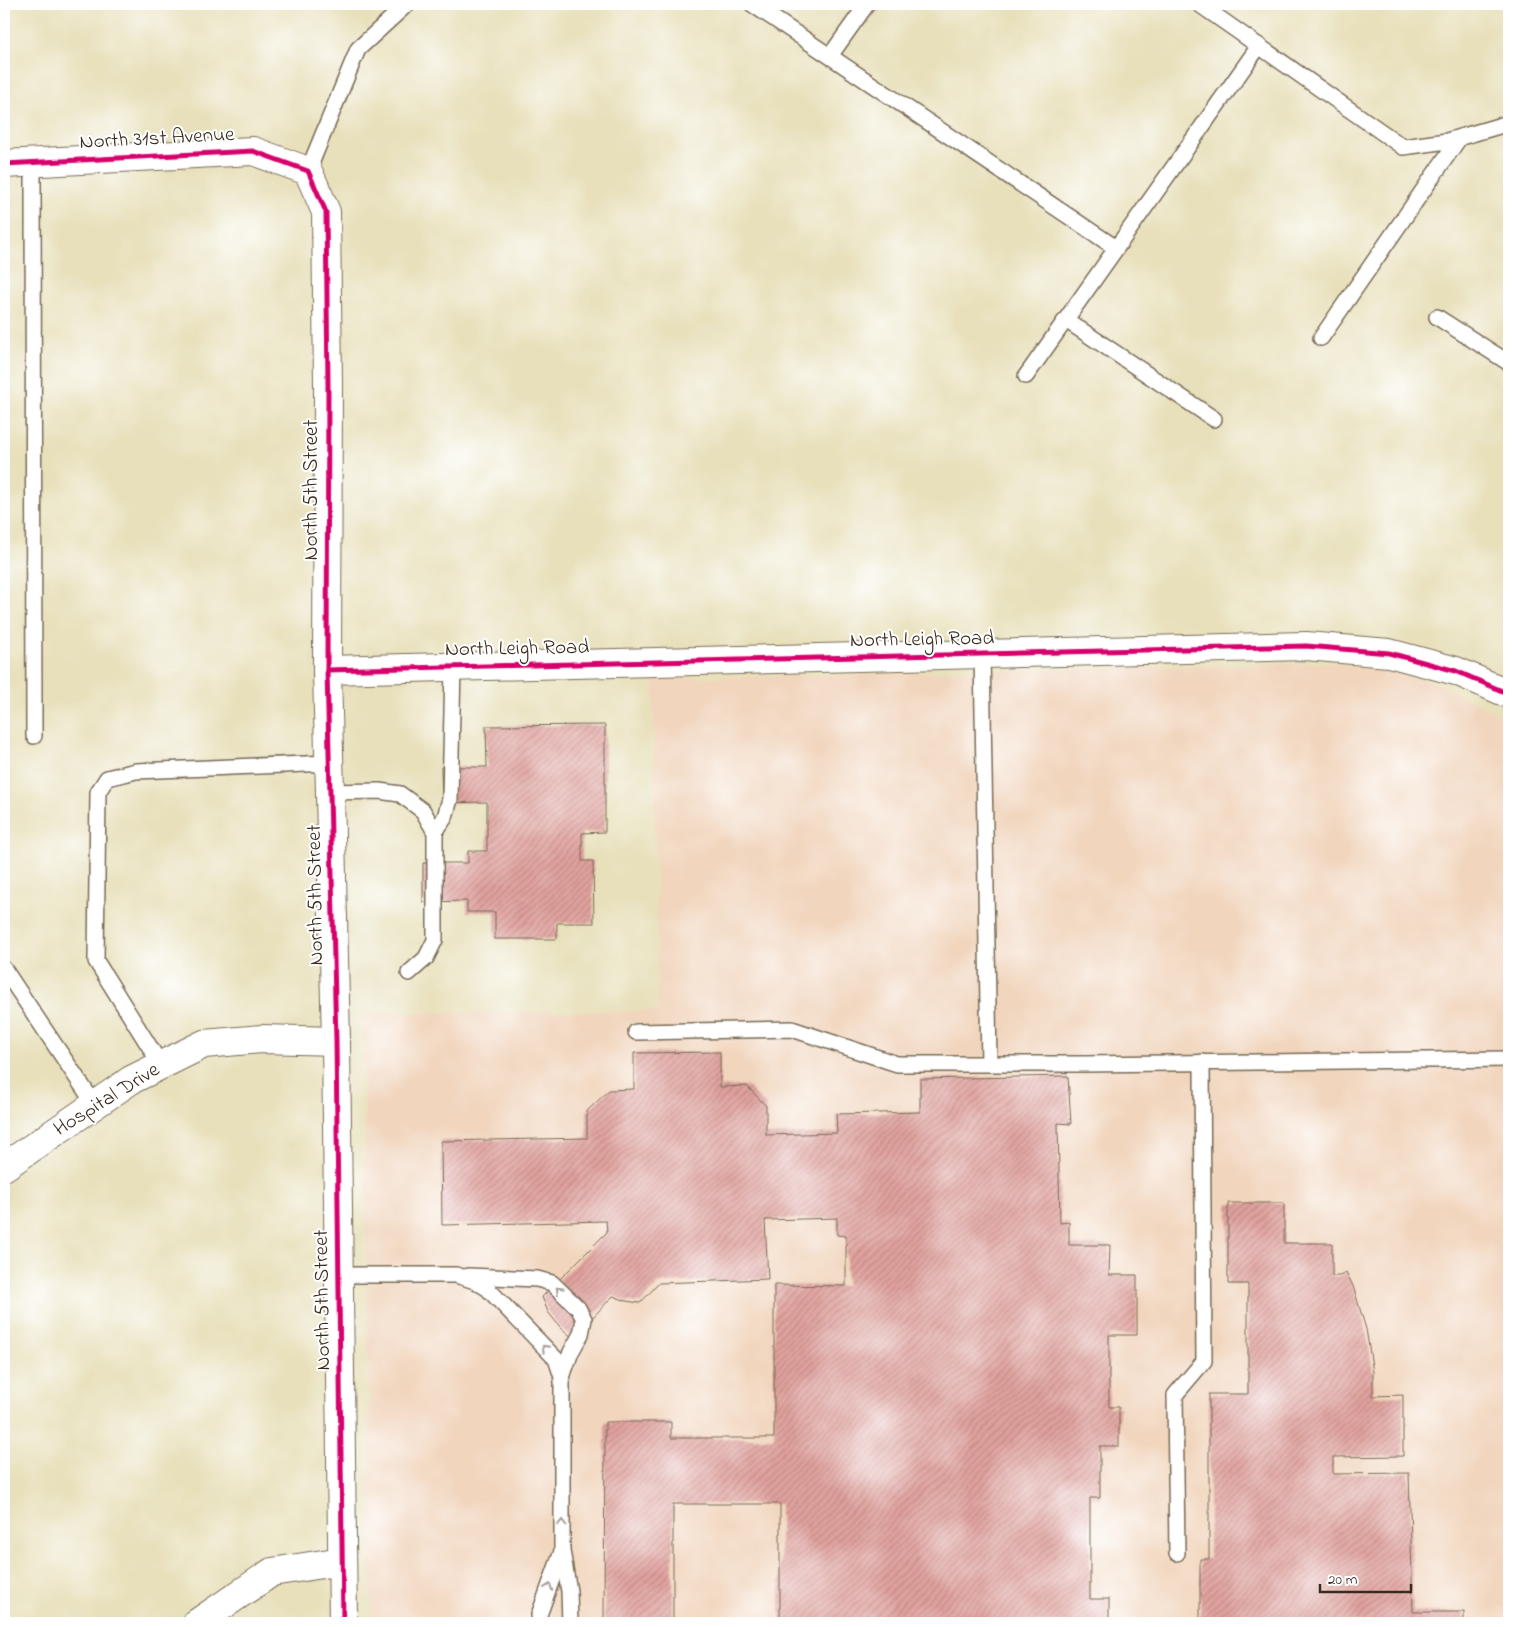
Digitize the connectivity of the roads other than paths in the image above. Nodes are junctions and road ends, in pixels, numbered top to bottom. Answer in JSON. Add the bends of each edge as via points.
{"nodes":[{"id":1,"x":407,"y":4,"type":"edge"},
{"id":2,"x":752,"y":4,"type":"edge"},
{"id":3,"x":867,"y":4,"type":"edge"},
{"id":4,"x":1199,"y":4,"type":"edge"},
{"id":5,"x":1259,"y":46,"type":"junction"},
{"id":6,"x":830,"y":56,"type":"junction"},
{"id":7,"x":1509,"y":124,"type":"edge"},
{"id":8,"x":1460,"y":137,"type":"junction"},
{"id":9,"x":33,"y":162,"type":"junction"},
{"id":10,"x":4,"y":164,"type":"edge"},
{"id":11,"x":308,"y":171,"type":"junction"},
{"id":12,"x":1116,"y":248,"type":"junction"},
{"id":13,"x":1437,"y":317,"type":"dead end"},
{"id":14,"x":1066,"y":320,"type":"junction"},
{"id":15,"x":1321,"y":338,"type":"dead end"},
{"id":16,"x":1509,"y":363,"type":"edge"},
{"id":17,"x":1026,"y":376,"type":"dead end"},
{"id":18,"x":1214,"y":419,"type":"dead end"},
{"id":19,"x":982,"y":654,"type":"junction"},
{"id":20,"x":452,"y":667,"type":"junction"},
{"id":21,"x":327,"y":670,"type":"junction"},
{"id":22,"x":1509,"y":694,"type":"edge"},
{"id":23,"x":34,"y":736,"type":"dead end"},
{"id":24,"x":330,"y":763,"type":"junction"},
{"id":25,"x":330,"y":792,"type":"junction"},
{"id":26,"x":435,"y":832,"type":"junction"},
{"id":27,"x":4,"y":970,"type":"edge"},
{"id":28,"x":409,"y":973,"type":"dead end"},
{"id":29,"x":636,"y":1032,"type":"dead end"},
{"id":30,"x":336,"y":1041,"type":"junction"},
{"id":31,"x":1509,"y":1059,"type":"edge"},
{"id":32,"x":1202,"y":1062,"type":"junction"},
{"id":33,"x":989,"y":1063,"type":"junction"},
{"id":34,"x":161,"y":1065,"type":"junction"},
{"id":35,"x":94,"y":1105,"type":"junction"},
{"id":36,"x":4,"y":1167,"type":"edge"},
{"id":37,"x":339,"y":1275,"type":"junction"},
{"id":38,"x":456,"y":1275,"type":"junction"},
{"id":39,"x":562,"y":1377,"type":"junction"},
{"id":40,"x":562,"y":1551,"type":"junction"},
{"id":41,"x":1177,"y":1553,"type":"dead end"},
{"id":42,"x":342,"y":1561,"type":"junction"},
{"id":43,"x":198,"y":1623,"type":"edge"},
{"id":44,"x":343,"y":1623,"type":"edge"},
{"id":45,"x":540,"y":1623,"type":"edge"},
{"id":46,"x":570,"y":1623,"type":"edge"}],
"edges":[{"from":1,"to":11,"type":"lane","via":[[358,50]]},
{"from":2,"to":6,"type":"lane"},
{"from":3,"to":6,"type":"lane"},
{"from":4,"to":5,"type":"lane"},
{"from":5,"to":8,"type":"lane","via":[[1403,147]]},
{"from":5,"to":12,"type":"lane"},
{"from":6,"to":12,"type":"lane"},
{"from":7,"to":8,"type":"lane"},
{"from":8,"to":15,"type":"lane"},
{"from":9,"to":10,"type":"street","name":"North 31st Avenue"},
{"from":9,"to":11,"type":"street","name":"North 31st Avenue","via":[[253,151]]},
{"from":9,"to":23,"type":"lane"},
{"from":11,"to":21,"type":"street","name":"North 5th Street","via":[[326,212]]},
{"from":12,"to":14,"type":"lane"},
{"from":13,"to":16,"type":"lane"},
{"from":14,"to":17,"type":"lane"},
{"from":14,"to":18,"type":"lane"},
{"from":19,"to":20,"type":"street","name":"North Leigh Road"},
{"from":19,"to":22,"type":"street","name":"North Leigh Road","via":[[1315,647],[1389,653],[1456,671]]},
{"from":19,"to":33,"type":"lane"},
{"from":20,"to":21,"type":"street","name":"North Leigh Road"},
{"from":20,"to":26,"type":"lane","via":[[450,799],[445,817]]},
{"from":21,"to":24,"type":"street","name":"North 5th Street"},
{"from":24,"to":25,"type":"street","name":"North 5th Street"},
{"from":24,"to":34,"type":"lane","via":[[136,771],[107,778],[98,792],[96,961]]},
{"from":25,"to":26,"type":"lane","via":[[400,794],[424,811]]},
{"from":25,"to":30,"type":"street","name":"North 5th Street"},
{"from":26,"to":28,"type":"lane","via":[[435,940],[426,958]]},
{"from":27,"to":35,"type":"lane"},
{"from":29,"to":33,"type":"lane","via":[[792,1029],[897,1064]]},
{"from":30,"to":34,"type":"street","name":"Hospital Drive","via":[[262,1039],[204,1044]]},
{"from":30,"to":37,"type":"street","name":"North 5th Street"},
{"from":31,"to":32,"type":"lane"},
{"from":32,"to":33,"type":"lane"},
{"from":32,"to":41,"type":"lane","via":[[1204,1361],[1175,1395]]},
{"from":34,"to":35,"type":"street","name":"Hospital Drive"},
{"from":35,"to":36,"type":"street","name":"Hospital Drive"},
{"from":37,"to":38,"type":"lane"},
{"from":37,"to":42,"type":"street","name":"North 5th Street"},
{"from":39,"to":38,"type":"lane","one_way":true,"via":[[556,1359],[487,1288]]},
{"from":39,"to":38,"type":"lane","one_way":true,"via":[[581,1334],[584,1319],[559,1289],[552,1283],[537,1279]]},
{"from":40,"to":39,"type":"lane","one_way":true},
{"from":45,"to":40,"type":"lane","one_way":true,"via":[[539,1615]]},
{"from":40,"to":46,"type":"lane","via":[[569,1591]]},
{"from":42,"to":43,"type":"street","via":[[272,1572]]},
{"from":42,"to":44,"type":"street","name":"North 5th Street"}]}
